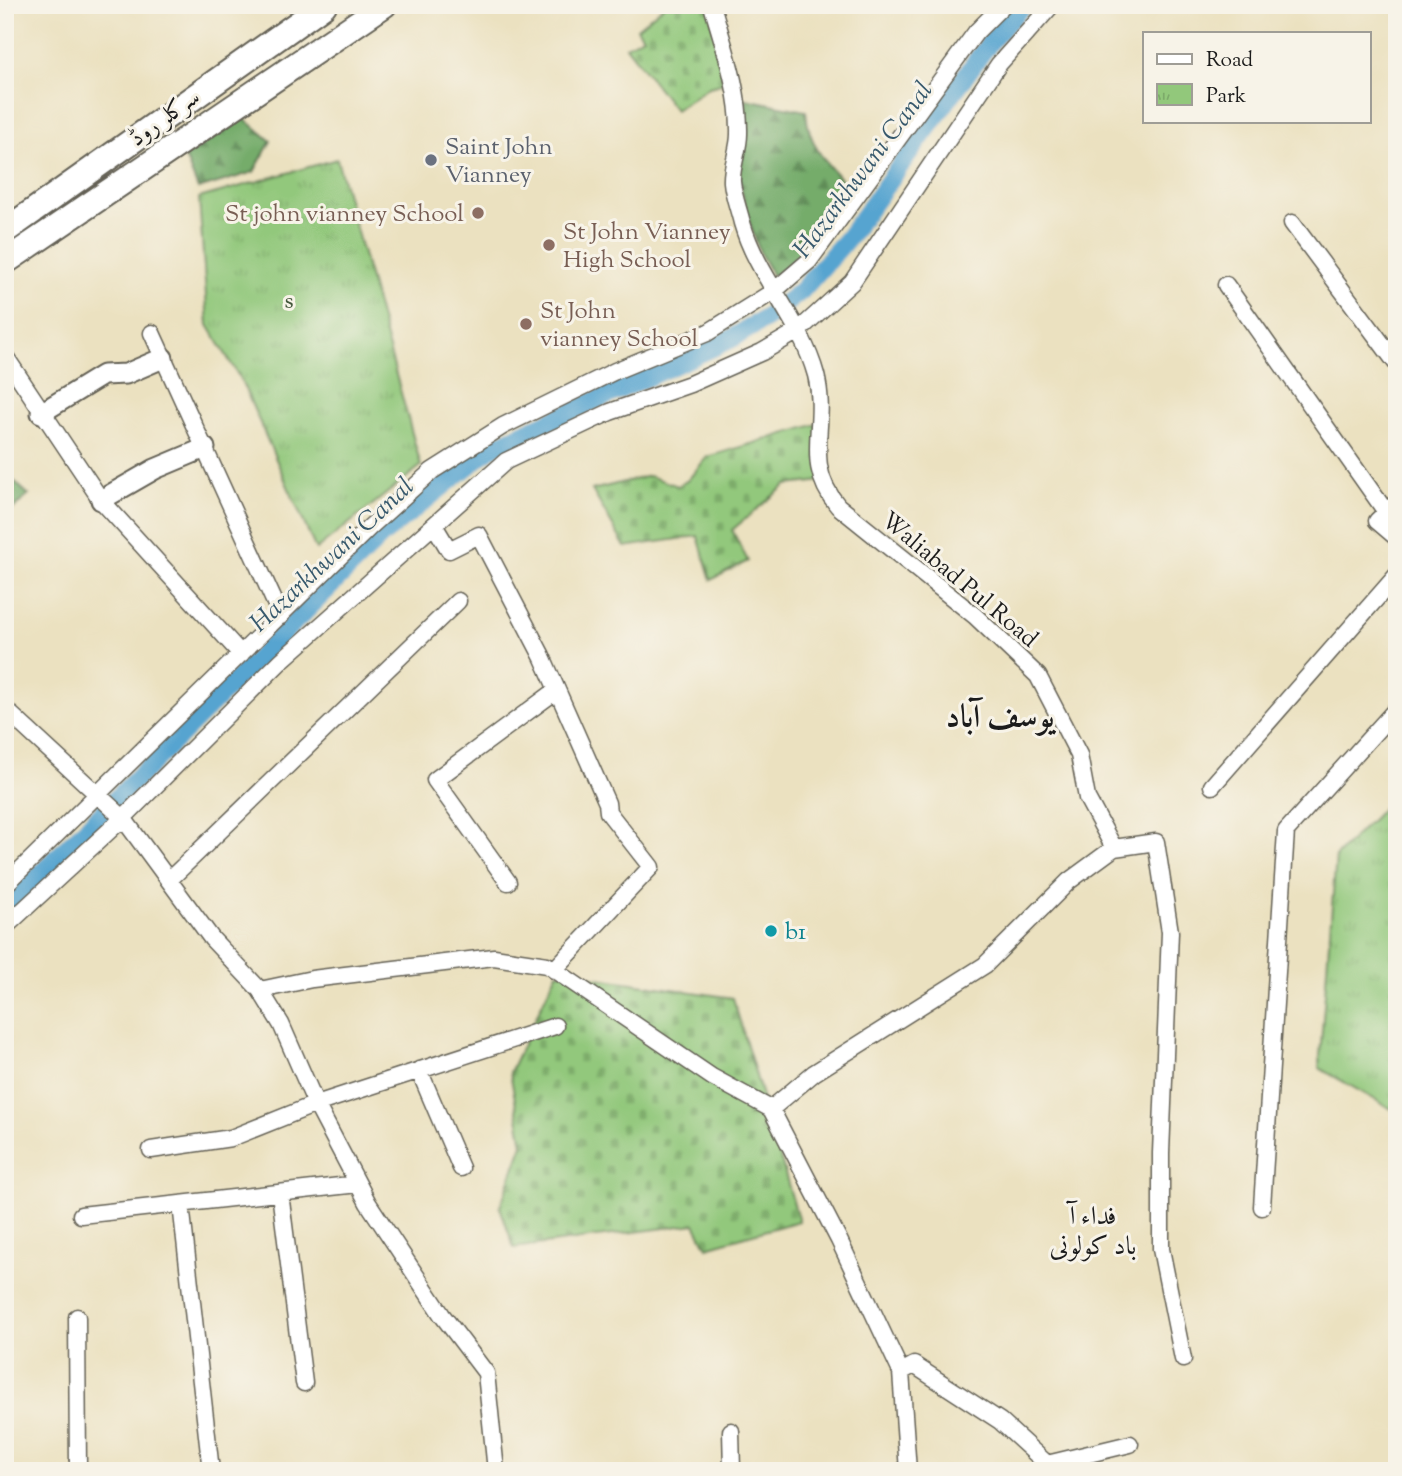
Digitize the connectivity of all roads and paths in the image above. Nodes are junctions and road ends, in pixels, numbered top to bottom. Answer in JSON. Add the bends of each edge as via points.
{"nodes":[{"id":1,"x":324,"y":5,"type":"edge"},
{"id":2,"x":384,"y":5,"type":"edge"},
{"id":3,"x":712,"y":5,"type":"edge"},
{"id":4,"x":1003,"y":5,"type":"edge"},
{"id":5,"x":1052,"y":5,"type":"edge"},
{"id":6,"x":1292,"y":223,"type":"dead end"},
{"id":7,"x":5,"y":231,"type":"edge"},
{"id":8,"x":5,"y":262,"type":"edge"},
{"id":9,"x":1226,"y":285,"type":"dead end"},
{"id":10,"x":774,"y":290,"type":"junction"},
{"id":11,"x":798,"y":331,"type":"junction"},
{"id":12,"x":152,"y":333,"type":"dead end"},
{"id":13,"x":5,"y":356,"type":"edge"},
{"id":14,"x":163,"y":358,"type":"junction"},
{"id":15,"x":1397,"y":364,"type":"edge"},
{"id":16,"x":41,"y":413,"type":"junction"},
{"id":17,"x":205,"y":448,"type":"junction"},
{"id":18,"x":100,"y":500,"type":"junction"},
{"id":19,"x":1391,"y":507,"type":"edge"},
{"id":20,"x":434,"y":526,"type":"junction"},
{"id":21,"x":1397,"y":538,"type":"edge"},
{"id":22,"x":1397,"y":575,"type":"edge"},
{"id":23,"x":458,"y":601,"type":"dead end"},
{"id":24,"x":281,"y":616,"type":"junction"},
{"id":25,"x":241,"y":654,"type":"junction"},
{"id":26,"x":557,"y":690,"type":"junction"},
{"id":27,"x":1397,"y":708,"type":"edge"},
{"id":28,"x":5,"y":709,"type":"edge"},
{"id":29,"x":1212,"y":786,"type":"dead end"},
{"id":30,"x":98,"y":795,"type":"junction"},
{"id":31,"x":123,"y":818,"type":"junction"},
{"id":32,"x":1114,"y":848,"type":"junction"},
{"id":33,"x":169,"y":880,"type":"junction"},
{"id":34,"x":508,"y":882,"type":"dead end"},
{"id":35,"x":5,"y":885,"type":"edge"},
{"id":36,"x":5,"y":927,"type":"edge"},
{"id":37,"x":554,"y":970,"type":"junction"},
{"id":38,"x":260,"y":990,"type":"junction"},
{"id":39,"x":555,"y":1026,"type":"dead end"},
{"id":40,"x":419,"y":1070,"type":"junction"},
{"id":41,"x":316,"y":1104,"type":"junction"},
{"id":42,"x":771,"y":1109,"type":"junction"},
{"id":43,"x":151,"y":1150,"type":"dead end"},
{"id":44,"x":461,"y":1168,"type":"dead end"},
{"id":45,"x":358,"y":1184,"type":"junction"},
{"id":46,"x":280,"y":1193,"type":"junction"},
{"id":47,"x":181,"y":1204,"type":"junction"},
{"id":48,"x":1262,"y":1207,"type":"dead end"},
{"id":49,"x":81,"y":1215,"type":"dead end"},
{"id":50,"x":77,"y":1317,"type":"dead end"},
{"id":51,"x":1183,"y":1359,"type":"dead end"},
{"id":52,"x":901,"y":1372,"type":"junction"},
{"id":53,"x":304,"y":1383,"type":"dead end"},
{"id":54,"x":732,"y":1431,"type":"dead end"},
{"id":55,"x":1129,"y":1444,"type":"dead end"},
{"id":56,"x":78,"y":1471,"type":"edge"},
{"id":57,"x":211,"y":1471,"type":"edge"},
{"id":58,"x":496,"y":1471,"type":"edge"},
{"id":59,"x":732,"y":1471,"type":"edge"},
{"id":60,"x":908,"y":1471,"type":"edge"}],
"edges":[{"from":1,"to":7,"type":"main road","name":"سرکلر روڈ"},
{"from":2,"to":8,"type":"main road"},
{"from":3,"to":10,"type":"street","via":[[734,81],[739,134],[732,181],[754,255]]},
{"from":4,"to":10,"type":"street","via":[[976,32],[809,261]]},
{"from":5,"to":11,"type":"street","via":[[999,64],[852,282]]},
{"from":6,"to":15,"type":"street"},
{"from":9,"to":19,"type":"street"},
{"from":10,"to":11,"type":"street","name":"Waliabad Pul Road"},
{"from":10,"to":24,"type":"street","via":[[707,333],[615,371],[503,426],[432,471]]},
{"from":11,"to":20,"type":"street","via":[[702,379],[610,412],[506,461]]},
{"from":11,"to":32,"type":"street","name":"Waliabad Pul Road","via":[[816,376],[821,423],[816,454],[825,490],[838,506],[975,616],[1038,676],[1079,755],[1087,798]]},
{"from":12,"to":14,"type":"street"},
{"from":13,"to":16,"type":"street"},
{"from":14,"to":16,"type":"street","via":[[126,374],[103,375]]},
{"from":14,"to":17,"type":"street"},
{"from":16,"to":18,"type":"street"},
{"from":17,"to":18,"type":"street"},
{"from":17,"to":24,"type":"street"},
{"from":18,"to":25,"type":"street"},
{"from":19,"to":21,"type":"street","via":[[1377,521]]},
{"from":20,"to":26,"type":"street","via":[[449,550],[479,536]]},
{"from":20,"to":31,"type":"street","via":[[282,660]]},
{"from":22,"to":29,"type":"street"},
{"from":23,"to":33,"type":"street"},
{"from":24,"to":25,"type":"street"},
{"from":25,"to":30,"type":"street"},
{"from":26,"to":34,"type":"street","via":[[435,780]]},
{"from":26,"to":37,"type":"street","via":[[608,812],[651,867]]},
{"from":27,"to":48,"type":"street","via":[[1286,831]]},
{"from":28,"to":30,"type":"street"},
{"from":30,"to":31,"type":"street"},
{"from":30,"to":35,"type":"street"},
{"from":31,"to":33,"type":"street"},
{"from":31,"to":36,"type":"street"},
{"from":32,"to":42,"type":"street","via":[[1069,881],[985,965],[814,1073]]},
{"from":32,"to":51,"type":"street","via":[[1156,842],[1170,932],[1161,1249]]},
{"from":33,"to":38,"type":"street","via":[[212,939]]},
{"from":37,"to":38,"type":"street","via":[[494,957],[325,977]]},
{"from":37,"to":42,"type":"street","via":[[712,1077]]},
{"from":38,"to":41,"type":"street","via":[[281,1024]]},
{"from":39,"to":40,"type":"street"},
{"from":40,"to":41,"type":"street"},
{"from":40,"to":44,"type":"street"},
{"from":41,"to":43,"type":"street","via":[[231,1138]]},
{"from":41,"to":45,"type":"street"},
{"from":42,"to":52,"type":"street"},
{"from":45,"to":46,"type":"street"},
{"from":45,"to":58,"type":"street","via":[[442,1315],[486,1373]]},
{"from":46,"to":47,"type":"street"},
{"from":46,"to":53,"type":"street"},
{"from":47,"to":49,"type":"street"},
{"from":47,"to":57,"type":"street"},
{"from":50,"to":56,"type":"street"},
{"from":52,"to":55,"type":"street","via":[[914,1365],[1000,1421],[1048,1464]]},
{"from":52,"to":60,"type":"street"},
{"from":54,"to":59,"type":"street"}]}
